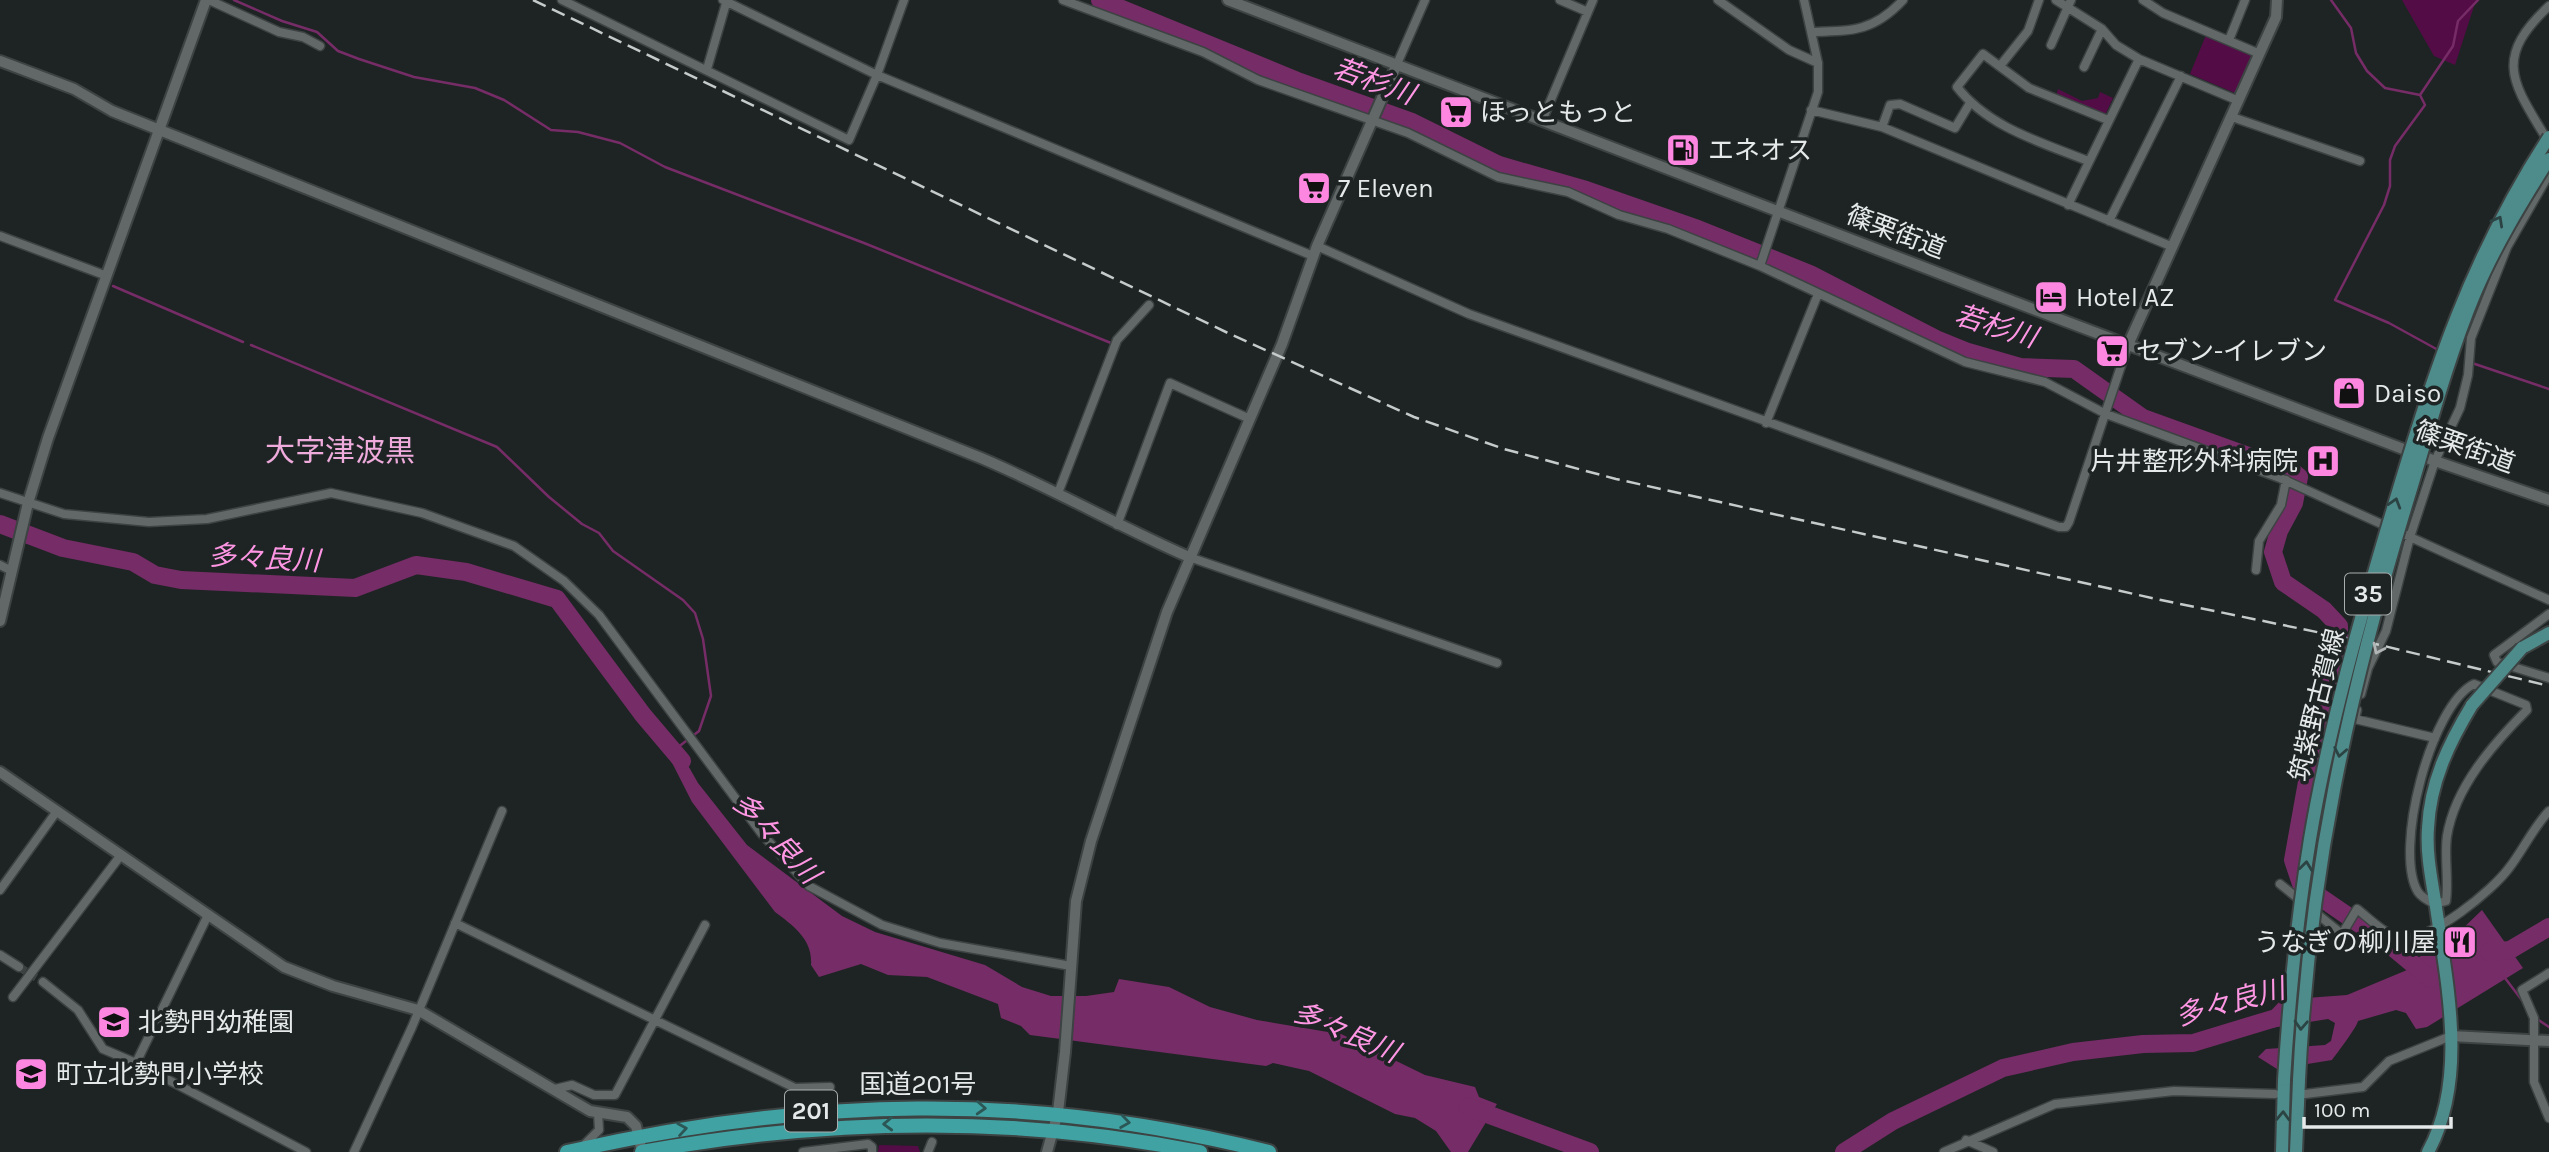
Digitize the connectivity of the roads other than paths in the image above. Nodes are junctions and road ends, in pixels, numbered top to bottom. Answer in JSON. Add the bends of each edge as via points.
{"nodes":[{"id":1,"x":208,"y":0,"type":"edge"},
{"id":2,"x":562,"y":0,"type":"edge"},
{"id":3,"x":904,"y":0,"type":"edge"},
{"id":4,"x":1063,"y":0,"type":"edge"},
{"id":5,"x":1228,"y":0,"type":"edge"},
{"id":6,"x":1425,"y":0,"type":"edge"},
{"id":7,"x":1560,"y":0,"type":"edge"},
{"id":8,"x":1593,"y":0,"type":"edge"},
{"id":9,"x":1718,"y":0,"type":"edge"},
{"id":10,"x":1804,"y":0,"type":"edge"},
{"id":11,"x":1903,"y":0,"type":"edge"},
{"id":12,"x":2039,"y":0,"type":"edge"},
{"id":13,"x":2056,"y":0,"type":"edge"},
{"id":14,"x":2144,"y":0,"type":"edge"},
{"id":15,"x":2245,"y":0,"type":"edge"},
{"id":16,"x":2277,"y":0,"type":"edge"},
{"id":17,"x":726,"y":1,"type":"edge"},
{"id":18,"x":2069,"y":3,"type":"edge"},
{"id":19,"x":1250,"y":4,"type":"edge"},
{"id":20,"x":2549,"y":6,"type":"edge"},
{"id":21,"x":1588,"y":12,"type":"junction"},
{"id":22,"x":2102,"y":29,"type":"junction"},
{"id":23,"x":1813,"y":32,"type":"junction"},
{"id":24,"x":2229,"y":40,"type":"junction"},
{"id":25,"x":2051,"y":45,"type":"dead end"},
{"id":26,"x":320,"y":46,"type":"dead end"},
{"id":27,"x":2260,"y":54,"type":"junction"},
{"id":28,"x":2139,"y":59,"type":"junction"},
{"id":29,"x":0,"y":61,"type":"edge"},
{"id":30,"x":1818,"y":63,"type":"junction"},
{"id":31,"x":1397,"y":64,"type":"junction"},
{"id":32,"x":2000,"y":66,"type":"junction"},
{"id":33,"x":2084,"y":67,"type":"dead end"},
{"id":34,"x":707,"y":69,"type":"junction"},
{"id":35,"x":877,"y":75,"type":"junction"},
{"id":36,"x":2181,"y":76,"type":"junction"},
{"id":37,"x":2239,"y":101,"type":"junction"},
{"id":38,"x":1970,"y":103,"type":"junction"},
{"id":39,"x":1811,"y":110,"type":"junction"},
{"id":40,"x":2232,"y":117,"type":"junction"},
{"id":41,"x":1370,"y":120,"type":"junction"},
{"id":42,"x":2108,"y":120,"type":"junction"},
{"id":43,"x":1542,"y":121,"type":"junction"},
{"id":44,"x":1882,"y":127,"type":"junction"},
{"id":45,"x":159,"y":128,"type":"junction"},
{"id":46,"x":2549,"y":137,"type":"edge"},
{"id":47,"x":2549,"y":143,"type":"edge"},
{"id":48,"x":2549,"y":159,"type":"edge"},
{"id":49,"x":2088,"y":161,"type":"junction"},
{"id":50,"x":2360,"y":161,"type":"dead end"},
{"id":51,"x":2549,"y":174,"type":"edge"},
{"id":52,"x":2068,"y":205,"type":"junction"},
{"id":53,"x":1778,"y":211,"type":"junction"},
{"id":54,"x":2109,"y":221,"type":"junction"},
{"id":55,"x":0,"y":236,"type":"edge"},
{"id":56,"x":2172,"y":247,"type":"junction"},
{"id":57,"x":1315,"y":251,"type":"junction"},
{"id":58,"x":1760,"y":266,"type":"junction"},
{"id":59,"x":107,"y":276,"type":"junction"},
{"id":60,"x":1818,"y":294,"type":"junction"},
{"id":61,"x":1149,"y":305,"type":"dead end"},
{"id":62,"x":2128,"y":345,"type":"junction"},
{"id":63,"x":2106,"y":414,"type":"junction"},
{"id":64,"x":1250,"y":419,"type":"junction"},
{"id":65,"x":1766,"y":423,"type":"junction"},
{"id":66,"x":2435,"y":461,"type":"junction"},
{"id":67,"x":2286,"y":480,"type":"junction"},
{"id":68,"x":0,"y":493,"type":"edge"},
{"id":69,"x":1058,"y":493,"type":"junction"},
{"id":70,"x":2549,"y":500,"type":"edge"},
{"id":71,"x":28,"y":506,"type":"junction"},
{"id":72,"x":1116,"y":525,"type":"junction"},
{"id":73,"x":2410,"y":537,"type":"junction"},
{"id":74,"x":1189,"y":557,"type":"junction"},
{"id":75,"x":0,"y":565,"type":"edge"},
{"id":76,"x":13,"y":568,"type":"junction"},
{"id":77,"x":2256,"y":570,"type":"dead end"},
{"id":78,"x":2549,"y":600,"type":"edge"},
{"id":79,"x":2549,"y":614,"type":"edge"},
{"id":80,"x":1,"y":615,"type":"edge"},
{"id":81,"x":2549,"y":633,"type":"edge"},
{"id":82,"x":1497,"y":663,"type":"dead end"},
{"id":83,"x":2549,"y":678,"type":"edge"},
{"id":84,"x":2435,"y":738,"type":"junction"},
{"id":85,"x":0,"y":772,"type":"edge"},
{"id":86,"x":57,"y":811,"type":"junction"},
{"id":87,"x":502,"y":811,"type":"dead end"},
{"id":88,"x":2549,"y":811,"type":"edge"},
{"id":89,"x":121,"y":855,"type":"junction"},
{"id":90,"x":2280,"y":884,"type":"dead end"},
{"id":91,"x":0,"y":890,"type":"edge"},
{"id":92,"x":2435,"y":904,"type":"junction"},
{"id":93,"x":208,"y":915,"type":"junction"},
{"id":94,"x":455,"y":923,"type":"junction"},
{"id":95,"x":705,"y":925,"type":"dead end"},
{"id":96,"x":2439,"y":929,"type":"junction"},
{"id":97,"x":0,"y":955,"type":"edge"},
{"id":98,"x":19,"y":967,"type":"tunnel mouth"},
{"id":99,"x":1071,"y":970,"type":"junction"},
{"id":100,"x":2549,"y":973,"type":"edge"},
{"id":101,"x":43,"y":982,"type":"tunnel mouth"},
{"id":102,"x":13,"y":997,"type":"dead end"},
{"id":103,"x":418,"y":1010,"type":"junction"},
{"id":104,"x":655,"y":1020,"type":"junction"},
{"id":105,"x":2451,"y":1036,"type":"junction"},
{"id":106,"x":2532,"y":1038,"type":"junction"},
{"id":107,"x":2549,"y":1041,"type":"edge"},
{"id":108,"x":136,"y":1063,"type":"junction"},
{"id":109,"x":830,"y":1087,"type":"dead end"},
{"id":110,"x":555,"y":1089,"type":"junction"},
{"id":111,"x":2275,"y":1094,"type":"dead end"},
{"id":112,"x":2305,"y":1094,"type":"dead end"},
{"id":113,"x":598,"y":1112,"type":"junction"},
{"id":114,"x":1058,"y":1112,"type":"junction"},
{"id":115,"x":2549,"y":1118,"type":"edge"},
{"id":116,"x":1054,"y":1129,"type":"junction"},
{"id":117,"x":640,"y":1135,"type":"junction"},
{"id":118,"x":1966,"y":1140,"type":"junction"},
{"id":119,"x":707,"y":1141,"type":"junction"},
{"id":120,"x":932,"y":1142,"type":"dead end"},
{"id":121,"x":573,"y":1151,"type":"edge"},
{"id":122,"x":306,"y":1152,"type":"edge"},
{"id":123,"x":354,"y":1152,"type":"edge"},
{"id":124,"x":642,"y":1152,"type":"edge"},
{"id":125,"x":692,"y":1152,"type":"edge"},
{"id":126,"x":803,"y":1152,"type":"edge"},
{"id":127,"x":873,"y":1152,"type":"edge"},
{"id":128,"x":928,"y":1152,"type":"edge"},
{"id":129,"x":1047,"y":1152,"type":"edge"},
{"id":130,"x":1200,"y":1152,"type":"edge"},
{"id":131,"x":1269,"y":1152,"type":"edge"},
{"id":132,"x":1944,"y":1152,"type":"edge"},
{"id":133,"x":1993,"y":1152,"type":"edge"},
{"id":134,"x":2281,"y":1152,"type":"edge"},
{"id":135,"x":2296,"y":1152,"type":"edge"},
{"id":136,"x":2428,"y":1152,"type":"edge"}],
"edges":[{"from":1,"to":26,"type":"street"},
{"from":1,"to":45,"type":"street"},
{"from":2,"to":34,"type":"street"},
{"from":3,"to":35,"type":"street"},
{"from":4,"to":41,"type":"street","via":[[1203,52],[1258,80]]},
{"from":5,"to":19,"type":"street","name":"篠栗街道"},
{"from":6,"to":31,"type":"street"},
{"from":7,"to":21,"type":"street"},
{"from":8,"to":21,"type":"street"},
{"from":9,"to":30,"type":"street","via":[[1790,50]]},
{"from":10,"to":23,"type":"street"},
{"from":11,"to":23,"type":"street","via":[[1865,28]]},
{"from":12,"to":32,"type":"street","via":[[2028,30]]},
{"from":13,"to":18,"type":"street"},
{"from":14,"to":24,"type":"street","via":[[2163,13]]},
{"from":15,"to":24,"type":"street"},
{"from":16,"to":27,"type":"street","via":[[2276,17]]},
{"from":17,"to":34,"type":"street"},
{"from":17,"to":35,"type":"street"},
{"from":18,"to":22,"type":"street"},
{"from":18,"to":25,"type":"street"},
{"from":19,"to":31,"type":"street","name":"篠栗街道"},
{"from":20,"to":47,"type":"street","via":[[2523,33],[2512,65],[2518,89]]},
{"from":21,"to":43,"type":"street"},
{"from":22,"to":28,"type":"street","via":[[2116,45]]},
{"from":22,"to":33,"type":"street"},
{"from":23,"to":30,"type":"street"},
{"from":24,"to":27,"type":"street"},
{"from":27,"to":37,"type":"street"},
{"from":28,"to":36,"type":"street"},
{"from":28,"to":42,"type":"street"},
{"from":29,"to":45,"type":"street"},
{"from":30,"to":39,"type":"street","via":[[1818,92]]},
{"from":31,"to":41,"type":"street"},
{"from":31,"to":43,"type":"street","name":"篠栗街道"},
{"from":32,"to":38,"type":"street","via":[[1983,54],[1957,87]]},
{"from":32,"to":42,"type":"street","via":[[2029,88]]},
{"from":34,"to":35,"type":"street","via":[[849,139]]},
{"from":35,"to":57,"type":"street"},
{"from":36,"to":37,"type":"street"},
{"from":36,"to":54,"type":"street"},
{"from":37,"to":40,"type":"street"},
{"from":38,"to":44,"type":"street","via":[[1955,128],[1900,104],[1890,105]]},
{"from":38,"to":49,"type":"street","via":[[1991,119]]},
{"from":39,"to":44,"type":"street"},
{"from":39,"to":53,"type":"street"},
{"from":40,"to":50,"type":"street"},
{"from":40,"to":56,"type":"street"},
{"from":41,"to":57,"type":"street"},
{"from":41,"to":58,"type":"street","via":[[1498,177],[1569,192]]},
{"from":42,"to":49,"type":"street"},
{"from":43,"to":53,"type":"street","name":"篠栗街道"},
{"from":44,"to":52,"type":"street"},
{"from":45,"to":59,"type":"street"},
{"from":45,"to":69,"type":"street","via":[[981,457]]},
{"from":134,"to":46,"type":"main road","name":"筑紫野古賀線","number":"35","one_way":true,"bridge":true,"via":[[2290,991],[2310,841],[2332,732],[2377,561],[2448,333],[2491,235]]},
{"from":48,"to":135,"type":"main road","name":"筑紫野古賀線","number":"35","one_way":true,"bridge":true,"via":[[2501,241],[2458,336],[2355,683],[2311,915]]},
{"from":49,"to":52,"type":"street"},
{"from":51,"to":66,"type":"street","via":[[2507,247],[2471,338],[2460,408]]},
{"from":52,"to":54,"type":"street"},
{"from":53,"to":58,"type":"street"},
{"from":53,"to":62,"type":"street","name":"篠栗街道"},
{"from":54,"to":56,"type":"street"},
{"from":55,"to":59,"type":"street"},
{"from":56,"to":62,"type":"street"},
{"from":57,"to":64,"type":"street"},
{"from":57,"to":65,"type":"street","via":[[1469,314]]},
{"from":58,"to":60,"type":"street"},
{"from":59,"to":71,"type":"street"},
{"from":60,"to":63,"type":"street","via":[[1965,362],[2045,382]]},
{"from":60,"to":65,"type":"street"},
{"from":61,"to":69,"type":"street","via":[[1117,340]]},
{"from":62,"to":63,"type":"street"},
{"from":62,"to":66,"type":"street","name":"篠栗街道"},
{"from":63,"to":65,"type":"street","via":[[2066,527]]},
{"from":63,"to":67,"type":"street"},
{"from":64,"to":72,"type":"street","via":[[1170,383]]},
{"from":64,"to":74,"type":"street"},
{"from":66,"to":70,"type":"street","name":"篠栗街道"},
{"from":66,"to":73,"type":"street"},
{"from":67,"to":73,"type":"street"},
{"from":67,"to":77,"type":"street","via":[[2281,505],[2259,541]]},
{"from":68,"to":71,"type":"street"},
{"from":69,"to":72,"type":"street"},
{"from":71,"to":76,"type":"street"},
{"from":71,"to":99,"type":"street","via":[[149,522],[207,519],[331,493],[422,513],[514,546],[564,581],[599,614],[762,834],[809,886],[882,925],[940,943]]},
{"from":72,"to":74,"type":"street"},
{"from":73,"to":78,"type":"street"},
{"from":73,"to":84,"type":"street","one_way":true,"via":[[2386,631],[2368,668],[2355,719]]},
{"from":74,"to":82,"type":"street"},
{"from":74,"to":99,"type":"street","via":[[1088,851],[1076,901]]},
{"from":75,"to":76,"type":"street"},
{"from":76,"to":80,"type":"street"},
{"from":79,"to":83,"type":"street","via":[[2494,655],[2497,662]]},
{"from":81,"to":92,"type":"main road","bridge":true,"via":[[2522,649],[2472,705],[2445,752],[2427,829]]},
{"from":84,"to":92,"type":"street","via":[[2420,777],[2411,835],[2413,879],[2418,892]]},
{"from":84,"to":92,"type":"street","via":[[2464,689],[2474,684],[2526,705],[2527,710],[2458,798],[2447,837],[2446,901]]},
{"from":85,"to":86,"type":"street"},
{"from":86,"to":89,"type":"street"},
{"from":86,"to":91,"type":"street"},
{"from":87,"to":94,"type":"street"},
{"from":88,"to":96,"type":"street","via":[[2508,870],[2483,896]]},
{"from":89,"to":93,"type":"street"},
{"from":89,"to":102,"type":"street"},
{"from":90,"to":96,"type":"street","via":[[2342,934],[2357,909],[2403,938]]},
{"from":92,"to":96,"type":"main road"},
{"from":93,"to":103,"type":"street","via":[[284,967]]},
{"from":93,"to":108,"type":"street"},
{"from":94,"to":103,"type":"street"},
{"from":94,"to":104,"type":"street"},
{"from":95,"to":104,"type":"street"},
{"from":96,"to":105,"type":"main road"},
{"from":97,"to":98,"type":"street"},
{"from":99,"to":114,"type":"street"},
{"from":100,"to":106,"type":"street","via":[[2522,990],[2534,1018]]},
{"from":101,"to":108,"type":"street","via":[[78,1010],[103,1049]]},
{"from":103,"to":110,"type":"street"},
{"from":103,"to":123,"type":"street"},
{"from":104,"to":109,"type":"street","via":[[794,1088]]},
{"from":104,"to":110,"type":"street","via":[[615,1095],[594,1095],[572,1085]]},
{"from":105,"to":106,"type":"street"},
{"from":105,"to":112,"type":"street","via":[[2389,1061],[2363,1087]]},
{"from":105,"to":136,"type":"main road","via":[[2449,1086],[2440,1127]]},
{"from":106,"to":107,"type":"street"},
{"from":106,"to":115,"type":"street","via":[[2534,1082]]},
{"from":108,"to":122,"type":"street"},
{"from":110,"to":113,"type":"street"},
{"from":111,"to":118,"type":"street","via":[[2174,1091],[2055,1104]]},
{"from":113,"to":117,"type":"street","via":[[627,1117]]},
{"from":113,"to":121,"type":"street","via":[[598,1130]]},
{"from":114,"to":116,"type":"street"},
{"from":117,"to":114,"type":"highway","name":"国道201号","number":"201","one_way":true,"via":[[828,1110],[903,1107]]},
{"from":114,"to":131,"type":"highway","name":"国道201号","number":"201","one_way":true,"via":[[1168,1128]]},
{"from":116,"to":119,"type":"highway","name":"国道201号","number":"201","one_way":true,"via":[[863,1125]]},
{"from":116,"to":129,"type":"street"},
{"from":116,"to":130,"type":"highway","name":"国道201号","number":"201"},
{"from":117,"to":121,"type":"highway","name":"国道201号","number":"201"},
{"from":117,"to":124,"type":"street"},
{"from":118,"to":132,"type":"street"},
{"from":118,"to":133,"type":"street"},
{"from":119,"to":124,"type":"highway","name":"国道201号","number":"201"},
{"from":119,"to":125,"type":"street"},
{"from":120,"to":128,"type":"street"},
{"from":126,"to":127,"type":"street","via":[[868,1144]]}]}
